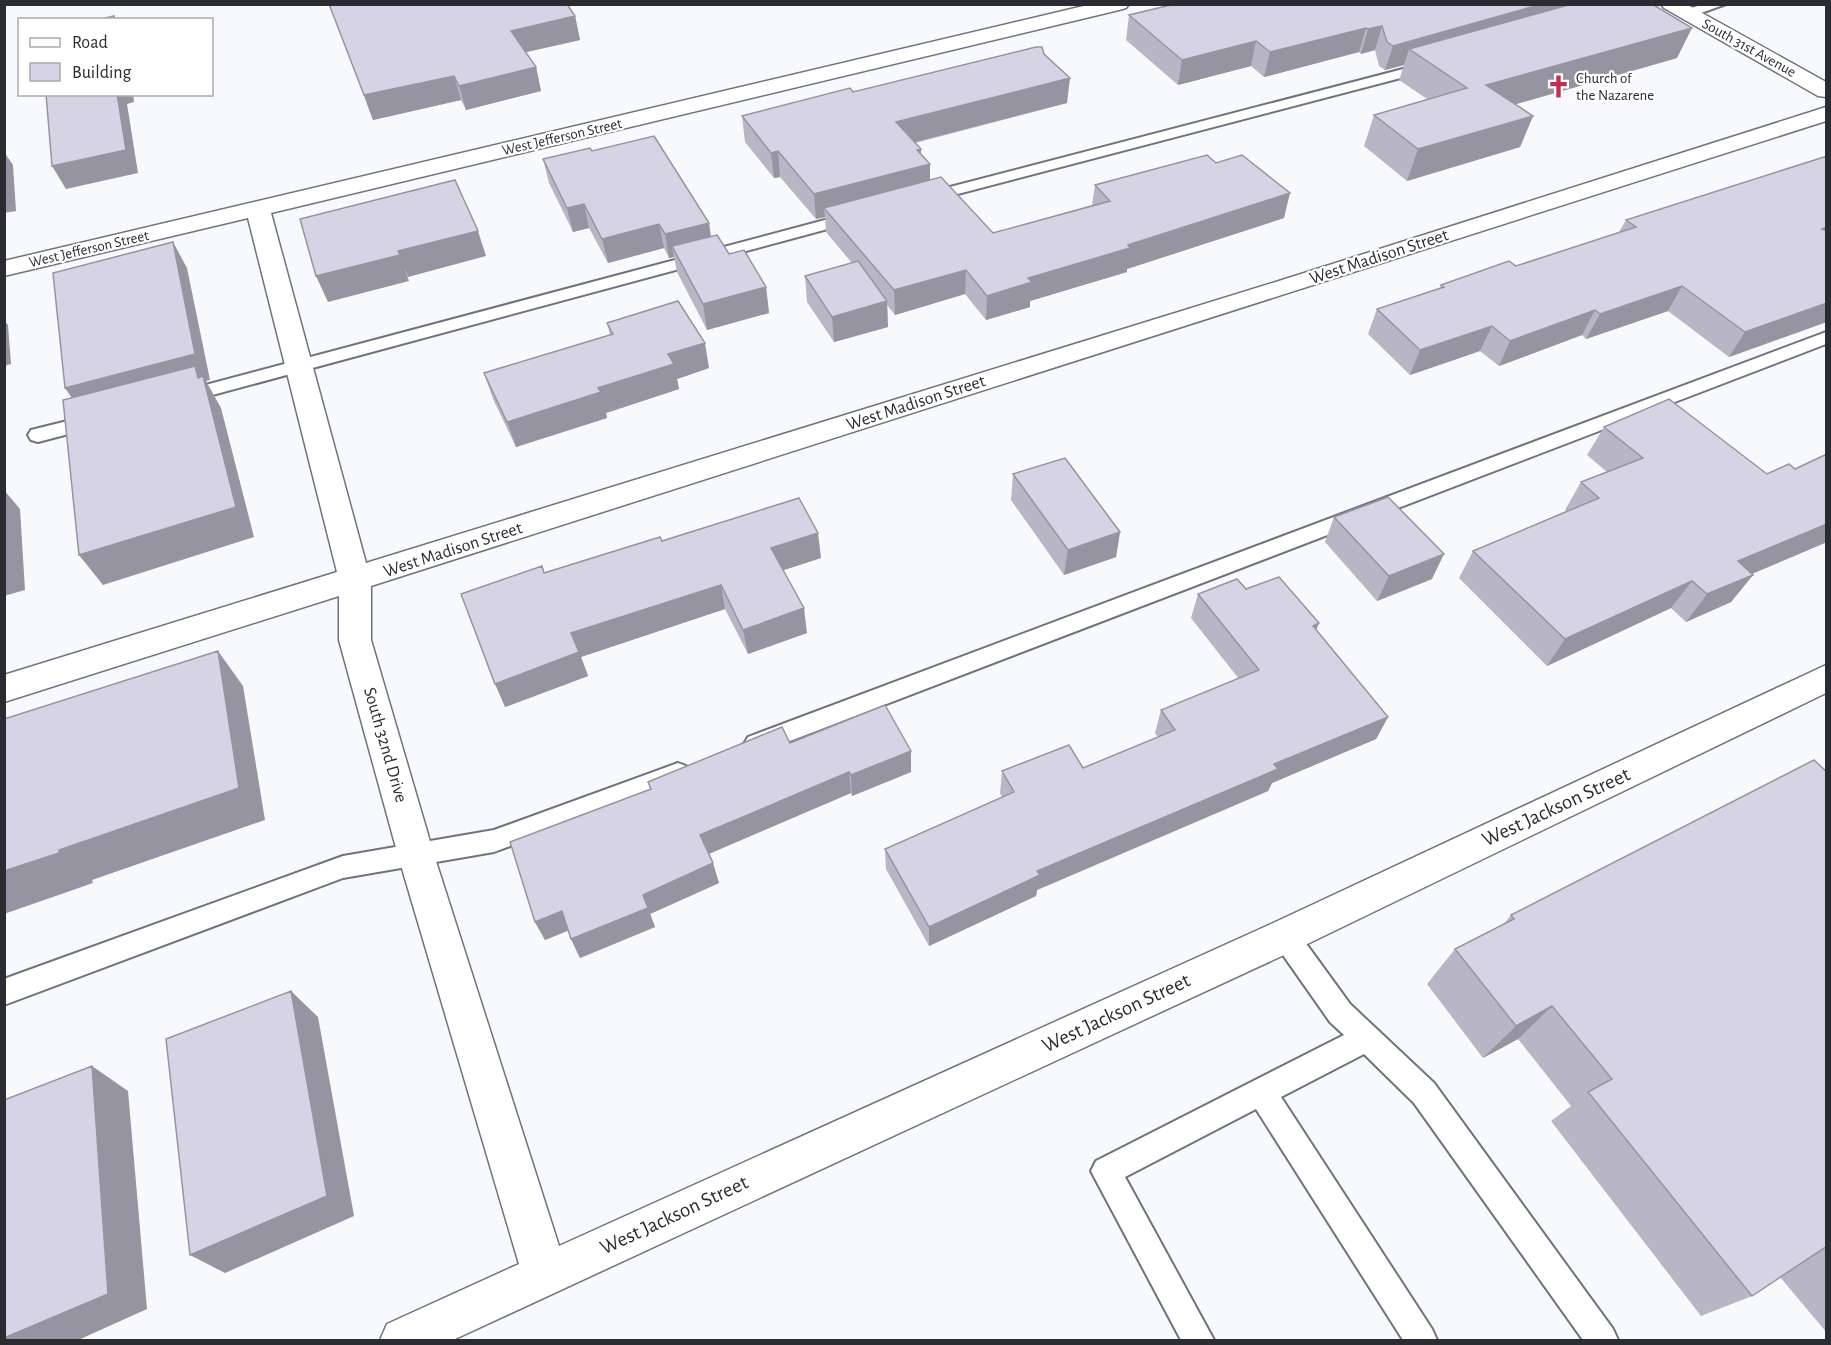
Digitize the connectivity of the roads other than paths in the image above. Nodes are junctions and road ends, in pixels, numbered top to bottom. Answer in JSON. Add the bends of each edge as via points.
{"nodes":[{"id":1,"x":1119,"y":4,"type":"edge"},
{"id":2,"x":1720,"y":4,"type":"edge"},
{"id":3,"x":1679,"y":9,"type":"edge"},
{"id":4,"x":1446,"y":61,"type":"edge"},
{"id":5,"x":1827,"y":91,"type":"edge"},
{"id":6,"x":1827,"y":114,"type":"edge"},
{"id":7,"x":904,"y":204,"type":"edge"},
{"id":8,"x":258,"y":209,"type":"junction"},
{"id":9,"x":870,"y":213,"type":"edge"},
{"id":10,"x":4,"y":269,"type":"edge"},
{"id":11,"x":1827,"y":338,"type":"edge"},
{"id":12,"x":298,"y":366,"type":"junction"},
{"id":13,"x":162,"y":402,"type":"edge"},
{"id":14,"x":117,"y":414,"type":"edge"},
{"id":15,"x":38,"y":435,"type":"dead end"},
{"id":16,"x":356,"y":580,"type":"junction"},
{"id":17,"x":1827,"y":678,"type":"edge"},
{"id":18,"x":4,"y":689,"type":"edge"},
{"id":19,"x":739,"y":750,"type":"edge"},
{"id":20,"x":695,"y":766,"type":"edge"},
{"id":21,"x":416,"y":855,"type":"junction"},
{"id":22,"x":1285,"y":936,"type":"junction"},
{"id":23,"x":4,"y":992,"type":"edge"},
{"id":24,"x":1367,"y":1038,"type":"junction"},
{"id":25,"x":1261,"y":1091,"type":"junction"},
{"id":26,"x":545,"y":1274,"type":"junction"},
{"id":27,"x":403,"y":1341,"type":"edge"},
{"id":28,"x":1198,"y":1341,"type":"edge"},
{"id":29,"x":1421,"y":1341,"type":"edge"},
{"id":30,"x":1602,"y":1341,"type":"edge"}],
"edges":[{"from":1,"to":8,"type":"street","name":"West Jefferson Street"},
{"from":2,"to":3,"type":"lane"},
{"from":3,"to":5,"type":"street","name":"South 31st Avenue"},
{"from":4,"to":7,"type":"lane"},
{"from":6,"to":16,"type":"street","name":"West Madison Street"},
{"from":8,"to":10,"type":"street","name":"West Jefferson Street"},
{"from":8,"to":12,"type":"street","name":"South 32nd Drive"},
{"from":9,"to":12,"type":"lane"},
{"from":11,"to":19,"type":"lane"},
{"from":12,"to":13,"type":"lane"},
{"from":12,"to":16,"type":"street","name":"South 32nd Drive"},
{"from":14,"to":15,"type":"lane"},
{"from":16,"to":18,"type":"street","name":"West Madison Street"},
{"from":16,"to":21,"type":"street","name":"South 32nd Drive","via":[[355,640]]},
{"from":17,"to":22,"type":"street","name":"West Jackson Street"},
{"from":20,"to":21,"type":"lane","via":[[494,841]]},
{"from":21,"to":23,"type":"lane","via":[[343,867]]},
{"from":21,"to":26,"type":"street","name":"South 32nd Drive"},
{"from":22,"to":24,"type":"lane","via":[[1340,1012]]},
{"from":22,"to":26,"type":"street","name":"West Jackson Street"},
{"from":24,"to":25,"type":"lane"},
{"from":24,"to":30,"type":"lane","via":[[1424,1093]]},
{"from":25,"to":28,"type":"lane","via":[[1106,1171]]},
{"from":25,"to":29,"type":"lane"},
{"from":26,"to":27,"type":"street","name":"West Jackson Street"}]}
